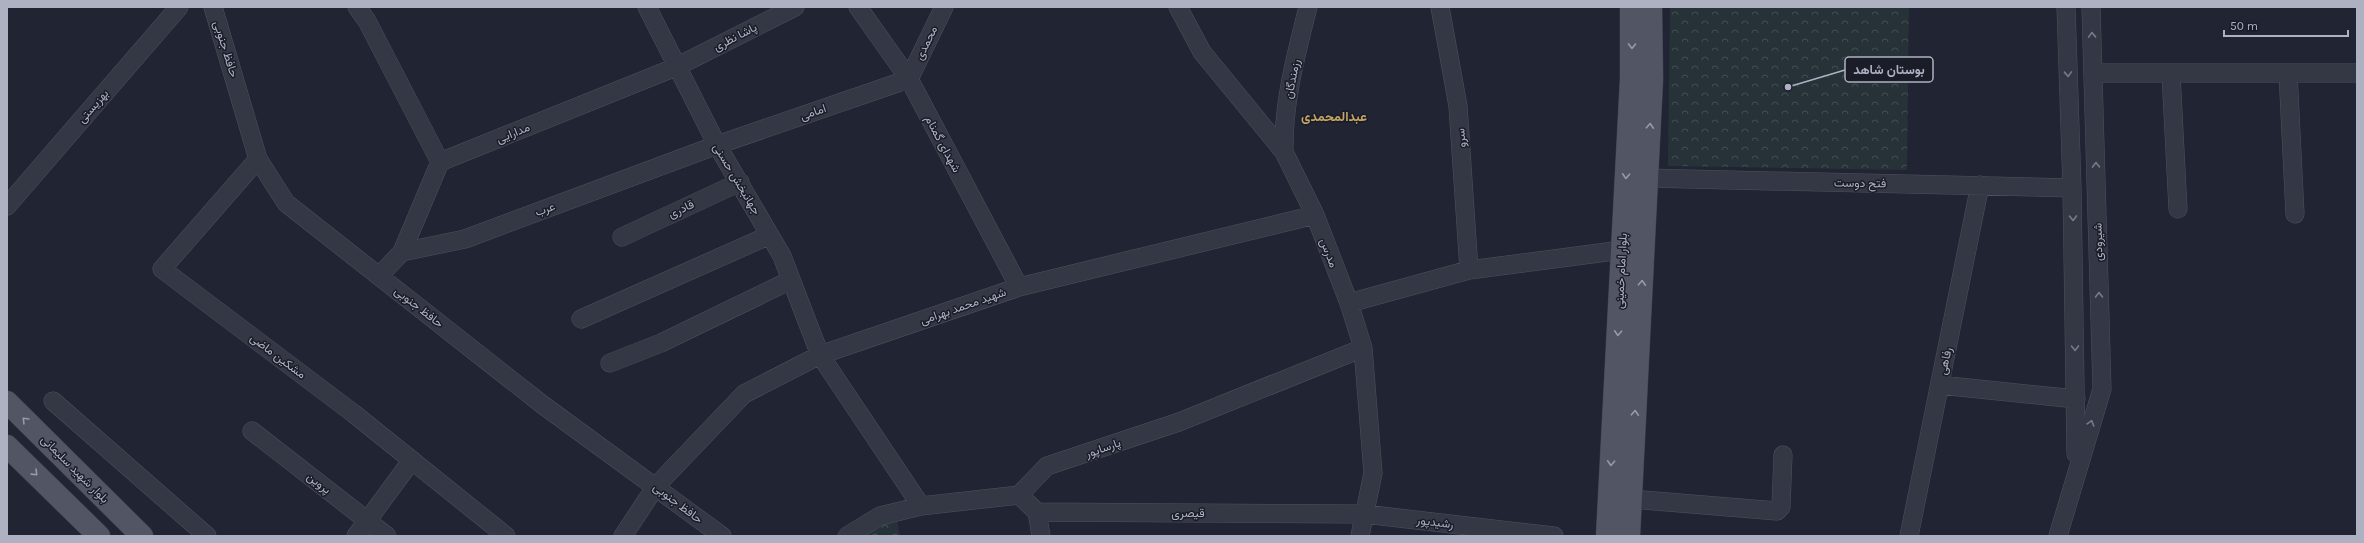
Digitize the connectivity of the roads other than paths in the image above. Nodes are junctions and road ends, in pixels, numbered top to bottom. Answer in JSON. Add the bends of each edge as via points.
{"nodes":[{"id":1,"x":179,"y":7,"type":"edge"},
{"id":2,"x":213,"y":7,"type":"edge"},
{"id":3,"x":357,"y":7,"type":"edge"},
{"id":4,"x":648,"y":7,"type":"edge"},
{"id":5,"x":795,"y":7,"type":"edge"},
{"id":6,"x":858,"y":7,"type":"edge"},
{"id":7,"x":944,"y":7,"type":"edge"},
{"id":8,"x":1178,"y":7,"type":"edge"},
{"id":9,"x":1308,"y":7,"type":"edge"},
{"id":10,"x":1440,"y":7,"type":"edge"},
{"id":11,"x":1631,"y":7,"type":"edge"},
{"id":12,"x":1651,"y":7,"type":"edge"},
{"id":13,"x":2066,"y":7,"type":"edge"},
{"id":14,"x":2091,"y":7,"type":"edge"},
{"id":15,"x":676,"y":67,"type":"junction"},
{"id":16,"x":2094,"y":73,"type":"junction"},
{"id":17,"x":2288,"y":73,"type":"junction"},
{"id":18,"x":2357,"y":73,"type":"edge"},
{"id":19,"x":2171,"y":74,"type":"junction"},
{"id":20,"x":909,"y":78,"type":"junction"},
{"id":21,"x":717,"y":145,"type":"junction"},
{"id":22,"x":1284,"y":152,"type":"junction"},
{"id":23,"x":258,"y":159,"type":"junction"},
{"id":24,"x":440,"y":162,"type":"junction"},
{"id":25,"x":1647,"y":178,"type":"junction"},
{"id":26,"x":740,"y":182,"type":"junction"},
{"id":27,"x":1980,"y":185,"type":"junction"},
{"id":28,"x":2072,"y":188,"type":"junction"},
{"id":29,"x":7,"y":206,"type":"edge"},
{"id":30,"x":2178,"y":209,"type":"dead end"},
{"id":31,"x":2295,"y":214,"type":"dead end"},
{"id":32,"x":1315,"y":215,"type":"junction"},
{"id":33,"x":770,"y":235,"type":"junction"},
{"id":34,"x":622,"y":237,"type":"dead end"},
{"id":35,"x":1622,"y":250,"type":"junction"},
{"id":36,"x":402,"y":252,"type":"junction"},
{"id":37,"x":1469,"y":270,"type":"junction"},
{"id":38,"x":379,"y":276,"type":"junction"},
{"id":39,"x":791,"y":280,"type":"junction"},
{"id":40,"x":1019,"y":287,"type":"junction"},
{"id":41,"x":1349,"y":303,"type":"junction"},
{"id":42,"x":581,"y":319,"type":"dead end"},
{"id":43,"x":1363,"y":348,"type":"junction"},
{"id":44,"x":820,"y":355,"type":"junction"},
{"id":45,"x":610,"y":363,"type":"dead end"},
{"id":46,"x":1940,"y":385,"type":"junction"},
{"id":47,"x":2076,"y":399,"type":"junction"},
{"id":48,"x":54,"y":401,"type":"dead end"},
{"id":49,"x":7,"y":402,"type":"edge"},
{"id":50,"x":252,"y":431,"type":"dead end"},
{"id":51,"x":7,"y":446,"type":"edge"},
{"id":52,"x":1783,"y":455,"type":"dead end"},
{"id":53,"x":412,"y":460,"type":"junction"},
{"id":54,"x":2076,"y":474,"type":"junction"},
{"id":55,"x":656,"y":486,"type":"junction"},
{"id":56,"x":1019,"y":496,"type":"junction"},
{"id":57,"x":1631,"y":499,"type":"junction"},
{"id":58,"x":921,"y":506,"type":"junction"},
{"id":59,"x":1037,"y":512,"type":"junction"},
{"id":60,"x":1364,"y":514,"type":"junction"},
{"id":61,"x":367,"y":521,"type":"junction"},
{"id":62,"x":99,"y":536,"type":"edge"},
{"id":63,"x":142,"y":536,"type":"edge"},
{"id":64,"x":207,"y":536,"type":"edge"},
{"id":65,"x":356,"y":536,"type":"edge"},
{"id":66,"x":387,"y":536,"type":"edge"},
{"id":67,"x":506,"y":536,"type":"edge"},
{"id":68,"x":623,"y":536,"type":"edge"},
{"id":69,"x":722,"y":536,"type":"edge"},
{"id":70,"x":846,"y":536,"type":"edge"},
{"id":71,"x":1041,"y":536,"type":"edge"},
{"id":72,"x":1360,"y":536,"type":"edge"},
{"id":73,"x":1554,"y":536,"type":"edge"},
{"id":74,"x":1607,"y":536,"type":"edge"},
{"id":75,"x":1629,"y":536,"type":"edge"},
{"id":76,"x":1909,"y":536,"type":"edge"},
{"id":77,"x":2058,"y":536,"type":"edge"}],
"edges":[{"from":1,"to":29,"type":"street","name":"بهزیستی"},
{"from":2,"to":23,"type":"street","name":"حافظ جنوبی"},
{"from":3,"to":24,"type":"street","via":[[367,21]]},
{"from":4,"to":15,"type":"street","name":"جهانبخش حسنی"},
{"from":5,"to":15,"type":"street","name":"پاشا نظری"},
{"from":6,"to":20,"type":"street","name":"شهدای گمنام"},
{"from":7,"to":20,"type":"street","name":"محمدی"},
{"from":8,"to":22,"type":"street","name":"مدرس","via":[[1202,52]]},
{"from":9,"to":22,"type":"street","name":"رزمندگان","via":[[1284,123]]},
{"from":10,"to":37,"type":"street","name":"سرو","via":[[1458,106]]},
{"from":11,"to":35,"type":"main road","name":"بلوار امام خمینی","one_way":true,"via":[[1631,80]]},
{"from":25,"to":12,"type":"main road","name":"بلوار امام خمینی","one_way":true,"via":[[1652,80]]},
{"from":13,"to":28,"type":"street","name":"شیرودی","one_way":true},
{"from":16,"to":14,"type":"street","name":"شیرودی","one_way":true},
{"from":15,"to":21,"type":"street","name":"جهانبخش حسنی"},
{"from":15,"to":24,"type":"street","name":"مدارایی"},
{"from":16,"to":19,"type":"street"},
{"from":54,"to":16,"type":"street","name":"شیرودی","one_way":true,"via":[[2102,389]]},
{"from":17,"to":18,"type":"street"},
{"from":17,"to":19,"type":"street"},
{"from":17,"to":31,"type":"street"},
{"from":19,"to":30,"type":"street"},
{"from":20,"to":21,"type":"street","name":"امامی"},
{"from":20,"to":40,"type":"street","name":"شهدای گمنام"},
{"from":21,"to":26,"type":"street","name":"جهانبخش حسنی"},
{"from":21,"to":36,"type":"street","name":"عرب","via":[[465,239]]},
{"from":22,"to":32,"type":"street","name":"مدرس"},
{"from":23,"to":38,"type":"street","name":"حافظ جنوبی","via":[[286,203]]},
{"from":23,"to":53,"type":"street","name":"مشکین ماضی","via":[[162,269]]},
{"from":24,"to":36,"type":"street"},
{"from":25,"to":27,"type":"street","name":"فتح دوست"},
{"from":57,"to":25,"type":"main road","name":"بلوار امام خمینی","one_way":true},
{"from":26,"to":33,"type":"street","name":"جهانبخش حسنی"},
{"from":26,"to":34,"type":"street","name":"قادری"},
{"from":27,"to":28,"type":"street","name":"فتح دوست"},
{"from":27,"to":46,"type":"street","name":"رفاهی"},
{"from":28,"to":47,"type":"street","name":"شیرودی","one_way":true},
{"from":32,"to":40,"type":"street","name":"شهید محمد بهرامی"},
{"from":32,"to":41,"type":"street","name":"مدرس"},
{"from":33,"to":39,"type":"street","name":"جهانبخش حسنی"},
{"from":33,"to":42,"type":"street"},
{"from":35,"to":37,"type":"street"},
{"from":35,"to":74,"type":"main road","name":"بلوار امام خمینی","one_way":true},
{"from":36,"to":38,"type":"street"},
{"from":37,"to":41,"type":"street"},
{"from":38,"to":55,"type":"street","name":"حافظ جنوبی","via":[[543,404]]},
{"from":39,"to":44,"type":"street","name":"جهانبخش حسنی"},
{"from":39,"to":45,"type":"street","via":[[661,343]]},
{"from":40,"to":44,"type":"street","name":"شهید محمد بهرامی"},
{"from":41,"to":43,"type":"street","name":"مدرس"},
{"from":43,"to":56,"type":"street","name":"پارساپور","via":[[1179,422],[1048,466]]},
{"from":43,"to":60,"type":"street","name":"مدرس","via":[[1373,473]]},
{"from":44,"to":55,"type":"street","name":"شهید محمد بهرامی","via":[[744,394]]},
{"from":44,"to":58,"type":"street","name":"جهانبخش حسنی"},
{"from":46,"to":47,"type":"street"},
{"from":46,"to":76,"type":"street","name":"رفاهی"},
{"from":47,"to":54,"type":"street","name":"شیرودی"},
{"from":48,"to":64,"type":"street"},
{"from":63,"to":49,"type":"main road","name":"بلوار شهید سلیمانی","one_way":true},
{"from":50,"to":61,"type":"street","name":"پروین"},
{"from":51,"to":62,"type":"main road","one_way":true},
{"from":52,"to":57,"type":"street","via":[[1781,507],[1777,511]]},
{"from":53,"to":61,"type":"street"},
{"from":53,"to":67,"type":"street","name":"مشکین ماضی"},
{"from":54,"to":77,"type":"street","name":"شیرودی"},
{"from":55,"to":68,"type":"street","name":"شهید محمد بهرامی"},
{"from":55,"to":69,"type":"street","name":"حافظ جنوبی"},
{"from":56,"to":58,"type":"street"},
{"from":56,"to":59,"type":"street"},
{"from":57,"to":75,"type":"main road","name":"بلوار امام خمینی"},
{"from":58,"to":70,"type":"street","via":[[880,516]]},
{"from":59,"to":60,"type":"street","name":"قیصری"},
{"from":59,"to":71,"type":"street"},
{"from":60,"to":72,"type":"street","name":"مدرس"},
{"from":60,"to":73,"type":"street","name":"رشیدپور"},
{"from":61,"to":65,"type":"street"},
{"from":61,"to":66,"type":"street","name":"پروین"}]}
